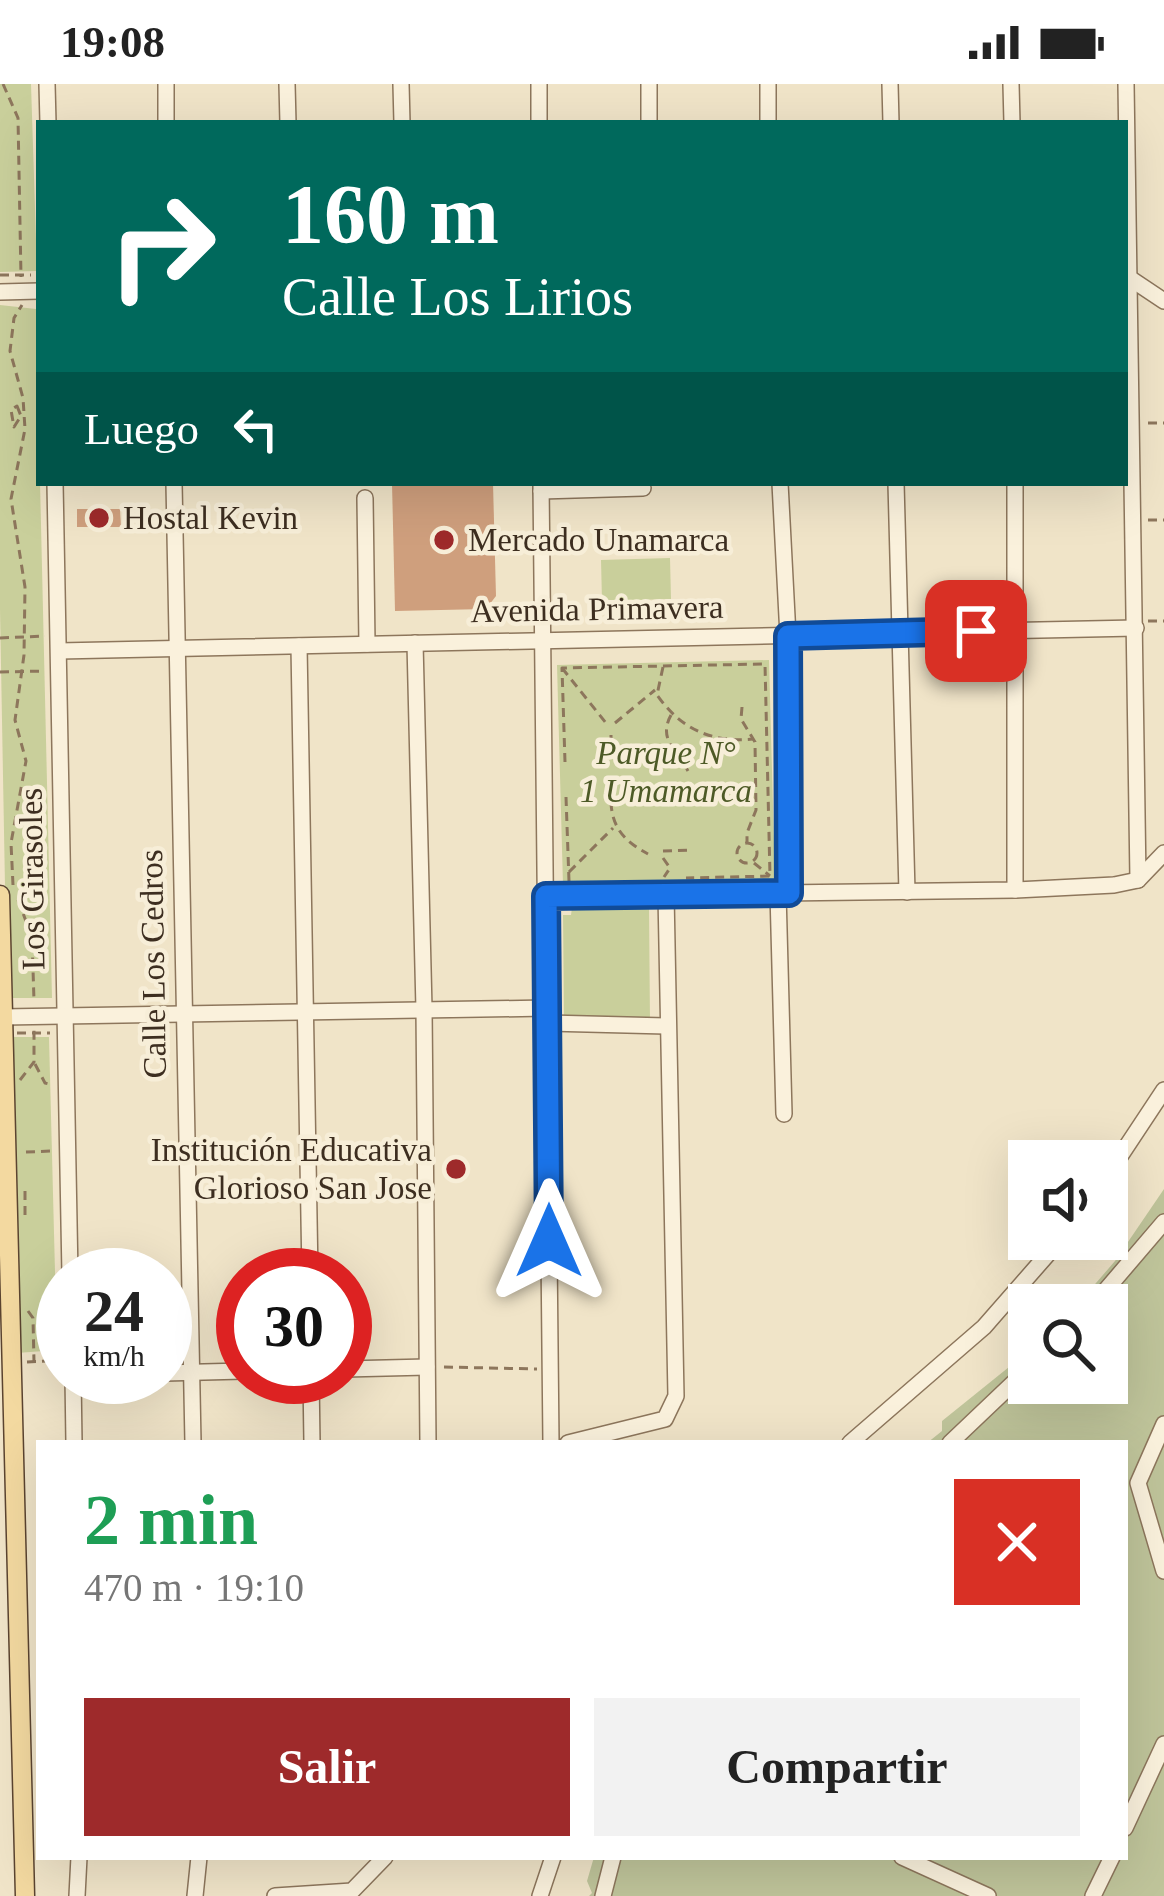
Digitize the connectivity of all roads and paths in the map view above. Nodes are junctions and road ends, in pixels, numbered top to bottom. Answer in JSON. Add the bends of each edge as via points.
{"nodes":[{"id":1,"x":2,"y":84,"type":"edge"},
{"id":2,"x":47,"y":84,"type":"edge"},
{"id":3,"x":166,"y":84,"type":"edge"},
{"id":4,"x":287,"y":84,"type":"edge"},
{"id":5,"x":401,"y":84,"type":"edge"},
{"id":6,"x":539,"y":84,"type":"edge"},
{"id":7,"x":649,"y":84,"type":"edge"},
{"id":8,"x":768,"y":84,"type":"edge"},
{"id":9,"x":890,"y":84,"type":"edge"},
{"id":10,"x":1011,"y":84,"type":"edge"},
{"id":11,"x":1126,"y":84,"type":"edge"},
{"id":12,"x":48,"y":120,"type":"edge"},
{"id":13,"x":166,"y":120,"type":"edge"},
{"id":14,"x":288,"y":120,"type":"edge"},
{"id":15,"x":402,"y":120,"type":"edge"},
{"id":16,"x":539,"y":120,"type":"edge"},
{"id":17,"x":649,"y":120,"type":"edge"},
{"id":18,"x":768,"y":120,"type":"edge"},
{"id":19,"x":891,"y":120,"type":"edge"},
{"id":20,"x":1012,"y":120,"type":"edge"},
{"id":21,"x":1126,"y":120,"type":"edge"},
{"id":22,"x":0,"y":275,"type":"edge"},
{"id":23,"x":1128,"y":276,"type":"edge"},
{"id":24,"x":27,"y":286,"type":"edge"},
{"id":25,"x":0,"y":292,"type":"edge"},
{"id":26,"x":1164,"y":301,"type":"edge"},
{"id":27,"x":1128,"y":346,"type":"edge"},
{"id":28,"x":56,"y":486,"type":"edge"},
{"id":29,"x":174,"y":486,"type":"edge"},
{"id":30,"x":780,"y":486,"type":"edge"},
{"id":31,"x":896,"y":486,"type":"edge"},
{"id":32,"x":1015,"y":486,"type":"edge"},
{"id":33,"x":541,"y":487,"type":"edge"},
{"id":34,"x":643,"y":488,"type":"dead end"},
{"id":35,"x":365,"y":498,"type":"dead end"},
{"id":36,"x":1136,"y":628,"type":"junction"},
{"id":37,"x":1015,"y":630,"type":"junction"},
{"id":38,"x":898,"y":633,"type":"junction"},
{"id":39,"x":788,"y":636,"type":"junction"},
{"id":40,"x":24,"y":637,"type":"junction"},
{"id":41,"x":0,"y":638,"type":"edge"},
{"id":42,"x":541,"y":640,"type":"junction"},
{"id":43,"x":59,"y":643,"type":"junction"},
{"id":44,"x":415,"y":643,"type":"junction"},
{"id":45,"x":368,"y":644,"type":"junction"},
{"id":46,"x":299,"y":646,"type":"junction"},
{"id":47,"x":177,"y":648,"type":"junction"},
{"id":48,"x":664,"y":666,"type":"junction"},
{"id":49,"x":562,"y":668,"type":"junction"},
{"id":50,"x":59,"y":670,"type":"junction"},
{"id":51,"x":20,"y":671,"type":"junction"},
{"id":52,"x":0,"y":672,"type":"edge"},
{"id":53,"x":657,"y":689,"type":"junction"},
{"id":54,"x":742,"y":707,"type":"dead end"},
{"id":55,"x":671,"y":715,"type":"junction"},
{"id":56,"x":606,"y":723,"type":"dead end"},
{"id":57,"x":615,"y":723,"type":"dead end"},
{"id":58,"x":611,"y":735,"type":"dead end"},
{"id":59,"x":753,"y":739,"type":"junction"},
{"id":60,"x":611,"y":756,"type":"dead end"},
{"id":61,"x":565,"y":762,"type":"dead end"},
{"id":62,"x":688,"y":770,"type":"dead end"},
{"id":63,"x":566,"y":797,"type":"dead end"},
{"id":64,"x":611,"y":802,"type":"dead end"},
{"id":65,"x":616,"y":826,"type":"junction"},
{"id":66,"x":747,"y":843,"type":"junction"},
{"id":67,"x":692,"y":850,"type":"dead end"},
{"id":68,"x":1164,"y":853,"type":"edge"},
{"id":69,"x":648,"y":854,"type":"dead end"},
{"id":70,"x":753,"y":861,"type":"junction"},
{"id":71,"x":770,"y":876,"type":"junction"},
{"id":72,"x":684,"y":878,"type":"dead end"},
{"id":73,"x":1138,"y":880,"type":"junction"},
{"id":74,"x":664,"y":886,"type":"junction"},
{"id":75,"x":1016,"y":890,"type":"junction"},
{"id":76,"x":907,"y":892,"type":"junction"},
{"id":77,"x":784,"y":893,"type":"junction"},
{"id":78,"x":0,"y":895,"type":"edge"},
{"id":79,"x":546,"y":896,"type":"junction"},
{"id":80,"x":307,"y":1009,"type":"junction"},
{"id":81,"x":424,"y":1009,"type":"junction"},
{"id":82,"x":184,"y":1013,"type":"junction"},
{"id":83,"x":547,"y":1016,"type":"junction"},
{"id":84,"x":64,"y":1024,"type":"junction"},
{"id":85,"x":3,"y":1025,"type":"junction"},
{"id":86,"x":34,"y":1025,"type":"junction"},
{"id":87,"x":666,"y":1026,"type":"junction"},
{"id":88,"x":34,"y":1062,"type":"junction"},
{"id":89,"x":18,"y":1083,"type":"dead end"},
{"id":90,"x":45,"y":1084,"type":"dead end"},
{"id":91,"x":1164,"y":1090,"type":"edge"},
{"id":92,"x":784,"y":1114,"type":"dead end"},
{"id":93,"x":1128,"y":1144,"type":"edge"},
{"id":94,"x":50,"y":1151,"type":"dead end"},
{"id":95,"x":18,"y":1152,"type":"dead end"},
{"id":96,"x":18,"y":1176,"type":"dead end"},
{"id":97,"x":1164,"y":1222,"type":"edge"},
{"id":98,"x":19,"y":1225,"type":"dead end"},
{"id":99,"x":69,"y":1248,"type":"edge"},
{"id":100,"x":189,"y":1248,"type":"edge"},
{"id":101,"x":310,"y":1248,"type":"edge"},
{"id":102,"x":1043,"y":1260,"type":"edge"},
{"id":103,"x":1111,"y":1284,"type":"edge"},
{"id":104,"x":22,"y":1303,"type":"dead end"},
{"id":105,"x":36,"y":1361,"type":"edge"},
{"id":106,"x":24,"y":1362,"type":"junction"},
{"id":107,"x":427,"y":1367,"type":"junction"},
{"id":108,"x":372,"y":1368,"type":"edge"},
{"id":109,"x":550,"y":1370,"type":"junction"},
{"id":110,"x":1008,"y":1388,"type":"edge"},
{"id":111,"x":192,"y":1396,"type":"edge"},
{"id":112,"x":73,"y":1404,"type":"edge"},
{"id":113,"x":311,"y":1404,"type":"edge"},
{"id":114,"x":1164,"y":1424,"type":"edge"},
{"id":115,"x":74,"y":1440,"type":"edge"},
{"id":116,"x":194,"y":1440,"type":"edge"},
{"id":117,"x":312,"y":1440,"type":"edge"},
{"id":118,"x":428,"y":1440,"type":"edge"},
{"id":119,"x":551,"y":1440,"type":"edge"},
{"id":120,"x":580,"y":1440,"type":"edge"},
{"id":121,"x":853,"y":1440,"type":"edge"},
{"id":122,"x":953,"y":1440,"type":"edge"},
{"id":123,"x":1164,"y":1571,"type":"edge"},
{"id":124,"x":1164,"y":1744,"type":"edge"},
{"id":125,"x":1128,"y":1822,"type":"edge"},
{"id":126,"x":32,"y":1848,"type":"edge"},
{"id":127,"x":79,"y":1860,"type":"edge"},
{"id":128,"x":199,"y":1860,"type":"edge"},
{"id":129,"x":382,"y":1860,"type":"edge"},
{"id":130,"x":552,"y":1860,"type":"edge"},
{"id":131,"x":612,"y":1860,"type":"edge"},
{"id":132,"x":909,"y":1860,"type":"edge"},
{"id":133,"x":1111,"y":1860,"type":"edge"},
{"id":134,"x":352,"y":1894,"type":"edge"},
{"id":135,"x":25,"y":1896,"type":"edge"},
{"id":136,"x":77,"y":1896,"type":"edge"},
{"id":137,"x":195,"y":1896,"type":"edge"},
{"id":138,"x":275,"y":1896,"type":"edge"},
{"id":139,"x":540,"y":1896,"type":"edge"},
{"id":140,"x":603,"y":1896,"type":"edge"},
{"id":141,"x":988,"y":1896,"type":"edge"},
{"id":142,"x":1094,"y":1896,"type":"edge"}],
"edges":[{"from":1,"to":24,"type":"path","via":[[18,118]]},
{"from":2,"to":12,"type":"street"},
{"from":3,"to":13,"type":"street"},
{"from":4,"to":14,"type":"street"},
{"from":5,"to":15,"type":"street"},
{"from":6,"to":16,"type":"street"},
{"from":7,"to":17,"type":"street"},
{"from":8,"to":18,"type":"street"},
{"from":9,"to":19,"type":"street"},
{"from":10,"to":20,"type":"street"},
{"from":11,"to":21,"type":"street"},
{"from":22,"to":24,"type":"path"},
{"from":23,"to":26,"type":"street"},
{"from":24,"to":25,"type":"street"},
{"from":24,"to":40,"type":"path","via":[[10,351],[23,416],[11,499],[26,587]]},
{"from":27,"to":36,"type":"street"},
{"from":28,"to":43,"type":"street","name":"Los Girasoles"},
{"from":29,"to":47,"type":"street","name":"Calle Los Cedros"},
{"from":30,"to":39,"type":"street"},
{"from":31,"to":38,"type":"street"},
{"from":32,"to":37,"type":"street"},
{"from":33,"to":34,"type":"street"},
{"from":33,"to":42,"type":"street"},
{"from":35,"to":45,"type":"street"},
{"from":36,"to":37,"type":"street","name":"Avenida Primavera"},
{"from":36,"to":73,"type":"street"},
{"from":37,"to":38,"type":"street","name":"Avenida Primavera"},
{"from":37,"to":75,"type":"street"},
{"from":38,"to":39,"type":"street","name":"Avenida Primavera"},
{"from":38,"to":76,"type":"street"},
{"from":39,"to":42,"type":"street","name":"Avenida Primavera"},
{"from":39,"to":77,"type":"street"},
{"from":40,"to":41,"type":"path"},
{"from":40,"to":43,"type":"path"},
{"from":40,"to":51,"type":"path"},
{"from":42,"to":44,"type":"street","name":"Avenida Primavera"},
{"from":42,"to":79,"type":"street"},
{"from":43,"to":47,"type":"street","name":"Avenida Primavera"},
{"from":43,"to":50,"type":"street","name":"Los Girasoles"},
{"from":44,"to":45,"type":"street","name":"Avenida Primavera"},
{"from":44,"to":81,"type":"street"},
{"from":45,"to":46,"type":"street","name":"Avenida Primavera"},
{"from":46,"to":47,"type":"street","name":"Avenida Primavera"},
{"from":46,"to":80,"type":"street"},
{"from":47,"to":82,"type":"street","name":"Calle Los Cedros"},
{"from":48,"to":49,"type":"path"},
{"from":48,"to":53,"type":"path"},
{"from":48,"to":71,"type":"path","via":[[765,664]]},
{"from":49,"to":56,"type":"path"},
{"from":49,"to":61,"type":"path"},
{"from":50,"to":51,"type":"path"},
{"from":50,"to":84,"type":"street","name":"Los Girasoles"},
{"from":51,"to":52,"type":"path"},
{"from":51,"to":86,"type":"path","via":[[15,720],[26,772],[11,876],[32,938]]},
{"from":53,"to":55,"type":"path"},
{"from":53,"to":57,"type":"path"},
{"from":54,"to":59,"type":"path"},
{"from":55,"to":59,"type":"path","via":[[715,739]]},
{"from":55,"to":62,"type":"path","via":[[668,742]]},
{"from":58,"to":60,"type":"path"},
{"from":59,"to":66,"type":"path","via":[[756,810]]},
{"from":63,"to":65,"type":"path","via":[[568,877]]},
{"from":64,"to":65,"type":"path"},
{"from":65,"to":69,"type":"path"},
{"from":66,"to":70,"type":"path","via":[[757,852]]},
{"from":66,"to":70,"type":"path","via":[[737,856]]},
{"from":67,"to":74,"type":"path","via":[[663,855],[670,868]]},
{"from":68,"to":73,"type":"street"},
{"from":70,"to":71,"type":"path"},
{"from":71,"to":72,"type":"path"},
{"from":73,"to":75,"type":"street"},
{"from":74,"to":77,"type":"street"},
{"from":74,"to":79,"type":"street"},
{"from":74,"to":87,"type":"street"},
{"from":75,"to":76,"type":"street"},
{"from":76,"to":77,"type":"street"},
{"from":77,"to":92,"type":"street"},
{"from":78,"to":85,"type":"main road"},
{"from":79,"to":83,"type":"street"},
{"from":80,"to":81,"type":"street"},
{"from":80,"to":82,"type":"street"},
{"from":80,"to":101,"type":"street"},
{"from":81,"to":83,"type":"street"},
{"from":81,"to":107,"type":"street"},
{"from":82,"to":84,"type":"street"},
{"from":82,"to":100,"type":"street","name":"Calle Los Cedros"},
{"from":83,"to":87,"type":"street"},
{"from":83,"to":109,"type":"street"},
{"from":84,"to":86,"type":"street"},
{"from":84,"to":86,"type":"path"},
{"from":84,"to":99,"type":"street","name":"Los Girasoles"},
{"from":85,"to":86,"type":"street"},
{"from":85,"to":86,"type":"path"},
{"from":85,"to":106,"type":"main road"},
{"from":86,"to":88,"type":"path"},
{"from":87,"to":120,"type":"street","via":[[676,1396],[665,1419]]},
{"from":88,"to":89,"type":"path"},
{"from":88,"to":90,"type":"path"},
{"from":91,"to":93,"type":"street"},
{"from":94,"to":95,"type":"path"},
{"from":96,"to":98,"type":"path","via":[[27,1212]]},
{"from":97,"to":103,"type":"street"},
{"from":102,"to":121,"type":"street","via":[[984,1327]]},
{"from":104,"to":106,"type":"path","via":[[33,1318]]},
{"from":105,"to":106,"type":"path"},
{"from":106,"to":126,"type":"main road"},
{"from":107,"to":108,"type":"street"},
{"from":107,"to":109,"type":"path"},
{"from":107,"to":118,"type":"street"},
{"from":109,"to":119,"type":"street"},
{"from":110,"to":122,"type":"street"},
{"from":111,"to":116,"type":"street","name":"Calle Los Cedros"},
{"from":112,"to":115,"type":"street"},
{"from":113,"to":117,"type":"street"},
{"from":114,"to":123,"type":"street","via":[[1138,1483]]},
{"from":124,"to":125,"type":"street"},
{"from":126,"to":135,"type":"main road"},
{"from":127,"to":136,"type":"street"},
{"from":128,"to":137,"type":"street"},
{"from":129,"to":134,"type":"street"},
{"from":130,"to":139,"type":"street"},
{"from":131,"to":140,"type":"street"},
{"from":132,"to":141,"type":"street"},
{"from":133,"to":142,"type":"street"},
{"from":134,"to":138,"type":"street"}]}
